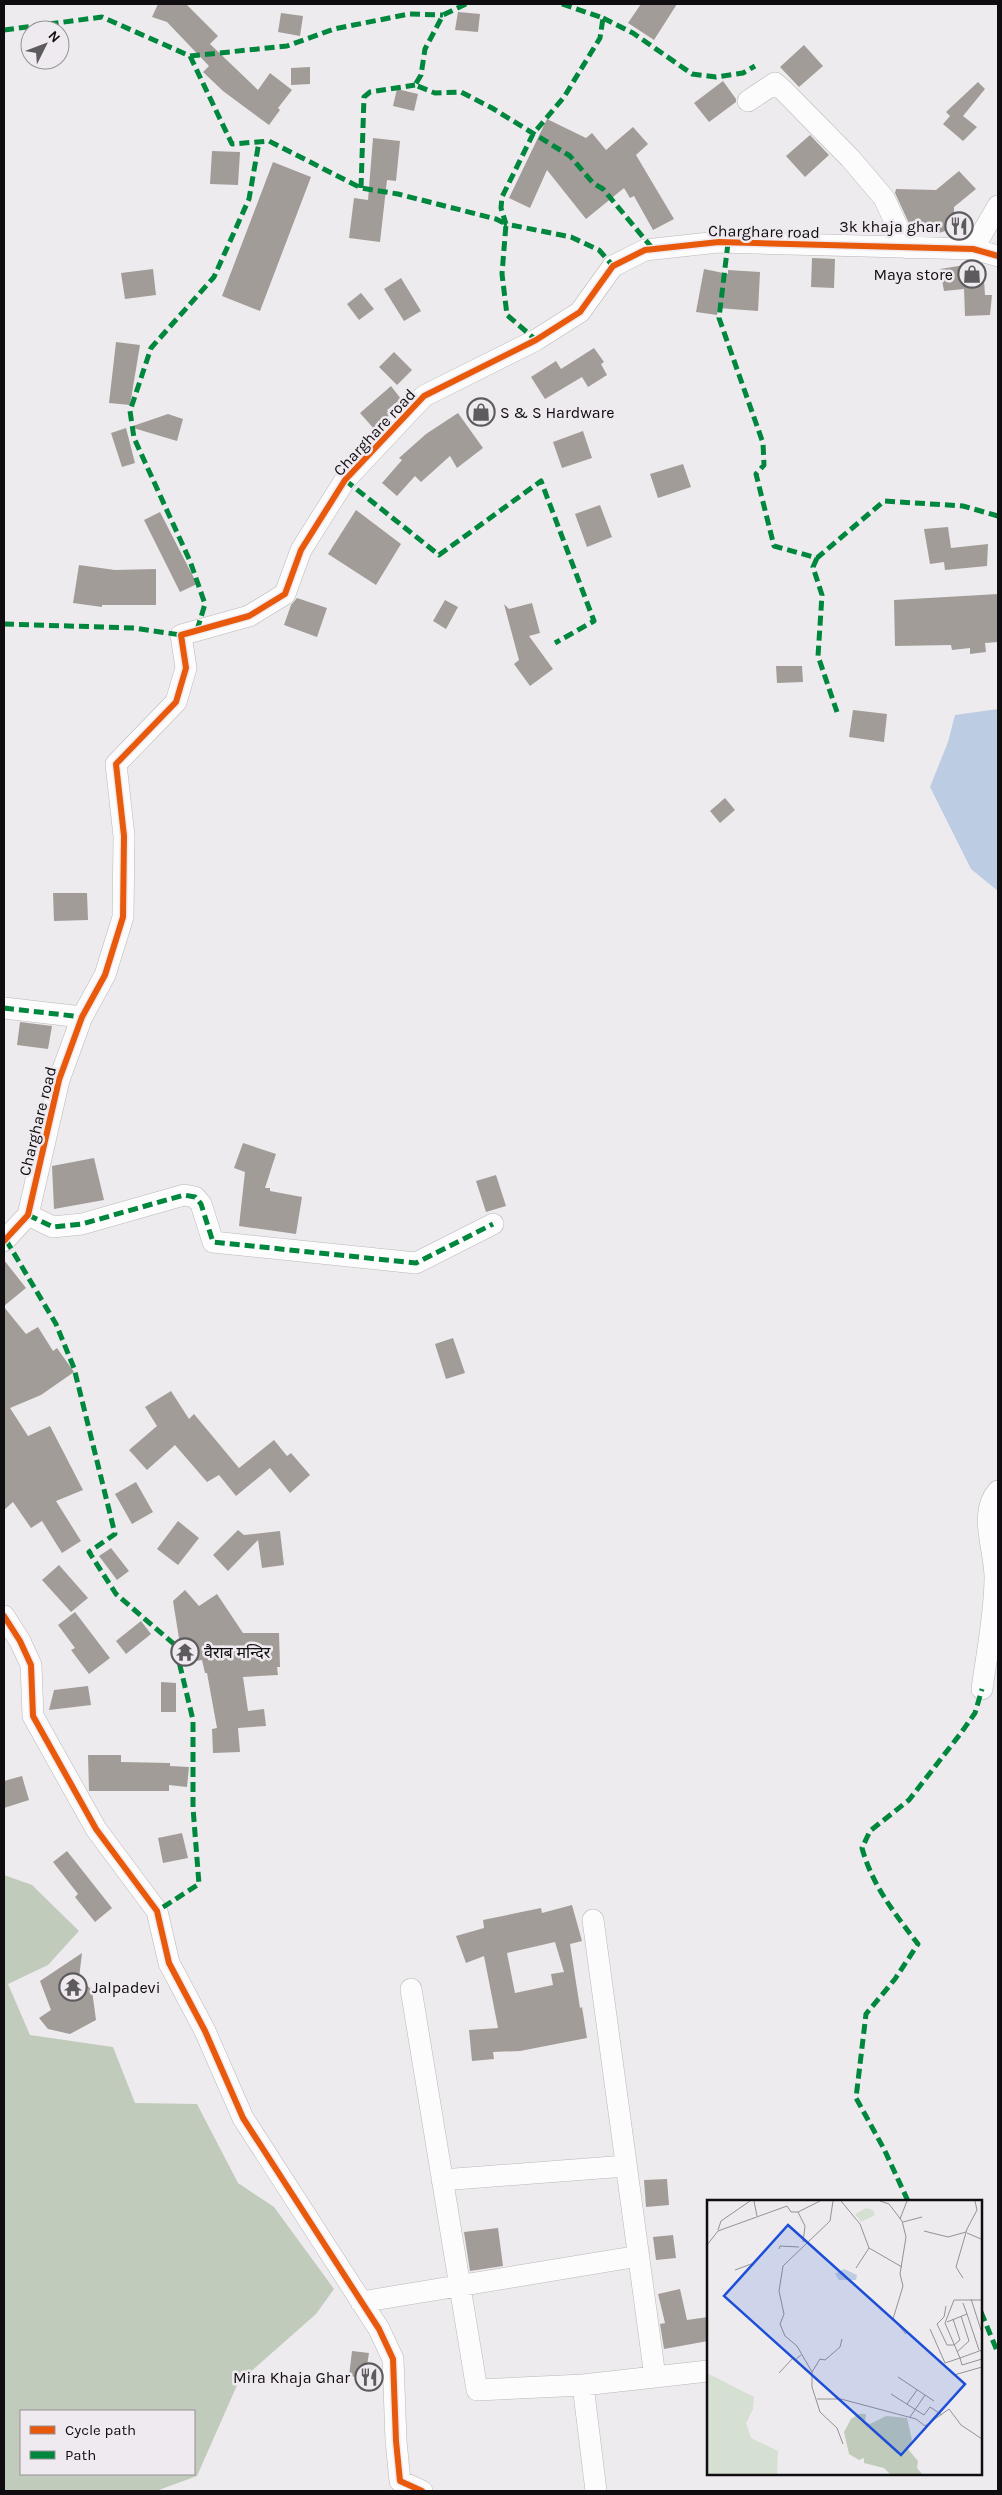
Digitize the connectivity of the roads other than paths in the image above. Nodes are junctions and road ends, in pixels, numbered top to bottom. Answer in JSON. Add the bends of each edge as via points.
{"nodes":[{"id":1,"x":748,"y":102,"type":"dead end"},
{"id":2,"x":998,"y":206,"type":"edge"},
{"id":3,"x":907,"y":248,"type":"junction"},
{"id":4,"x":973,"y":249,"type":"junction"},
{"id":5,"x":998,"y":256,"type":"edge"},
{"id":6,"x":4,"y":1008,"type":"edge"},
{"id":7,"x":82,"y":1017,"type":"junction"},
{"id":8,"x":28,"y":1216,"type":"junction"},
{"id":9,"x":493,"y":1224,"type":"dead end"},
{"id":10,"x":4,"y":1242,"type":"edge"},
{"id":11,"x":998,"y":1491,"type":"edge"},
{"id":12,"x":4,"y":1616,"type":"edge"},
{"id":13,"x":982,"y":1689,"type":"dead end"},
{"id":14,"x":592,"y":1920,"type":"dead end"},
{"id":15,"x":410,"y":1989,"type":"dead end"},
{"id":16,"x":626,"y":2166,"type":"junction"},
{"id":17,"x":442,"y":2180,"type":"junction"},
{"id":18,"x":639,"y":2256,"type":"junction"},
{"id":19,"x":460,"y":2287,"type":"junction"},
{"id":20,"x":361,"y":2302,"type":"junction"},
{"id":21,"x":707,"y":2371,"type":"edge"},
{"id":22,"x":655,"y":2377,"type":"junction"},
{"id":23,"x":583,"y":2385,"type":"junction"},
{"id":24,"x":422,"y":2491,"type":"edge"},
{"id":25,"x":596,"y":2491,"type":"edge"}],
"edges":[{"from":1,"to":3,"type":"street","via":[[775,83],[784,91],[884,198]]},
{"from":2,"to":4,"type":"street"},
{"from":3,"to":4,"type":"street","name":"Charghare road"},
{"from":3,"to":7,"type":"street","name":"Charghare road","via":[[719,242],[644,250],[613,266],[580,312],[536,340],[424,396],[346,480],[301,550],[285,594],[249,616],[181,635],[186,668],[176,702],[116,764],[124,836],[122,917],[105,975]]},
{"from":4,"to":5,"type":"street","name":"Charghare road"},
{"from":6,"to":7,"type":"street"},
{"from":7,"to":8,"type":"street","name":"Charghare road","via":[[59,1080]]},
{"from":8,"to":9,"type":"street","via":[[53,1227],[82,1224],[189,1196],[201,1204],[213,1242],[416,1263]]},
{"from":8,"to":10,"type":"street","name":"Charghare road"},
{"from":11,"to":13,"type":"street","via":[[988,1512],[995,1576]]},
{"from":12,"to":20,"type":"street","via":[[31,1665],[33,1716],[96,1829],[156,1911],[169,1963],[205,2032],[243,2118]]},
{"from":14,"to":16,"type":"street"},
{"from":15,"to":17,"type":"street"},
{"from":16,"to":17,"type":"street"},
{"from":16,"to":18,"type":"street"},
{"from":17,"to":19,"type":"street"},
{"from":18,"to":19,"type":"street"},
{"from":18,"to":22,"type":"street"},
{"from":19,"to":20,"type":"street"},
{"from":19,"to":23,"type":"street","via":[[477,2390]]},
{"from":20,"to":24,"type":"street","via":[[393,2359],[400,2481]]},
{"from":21,"to":22,"type":"street"},
{"from":22,"to":23,"type":"street"},
{"from":23,"to":25,"type":"street"}]}
